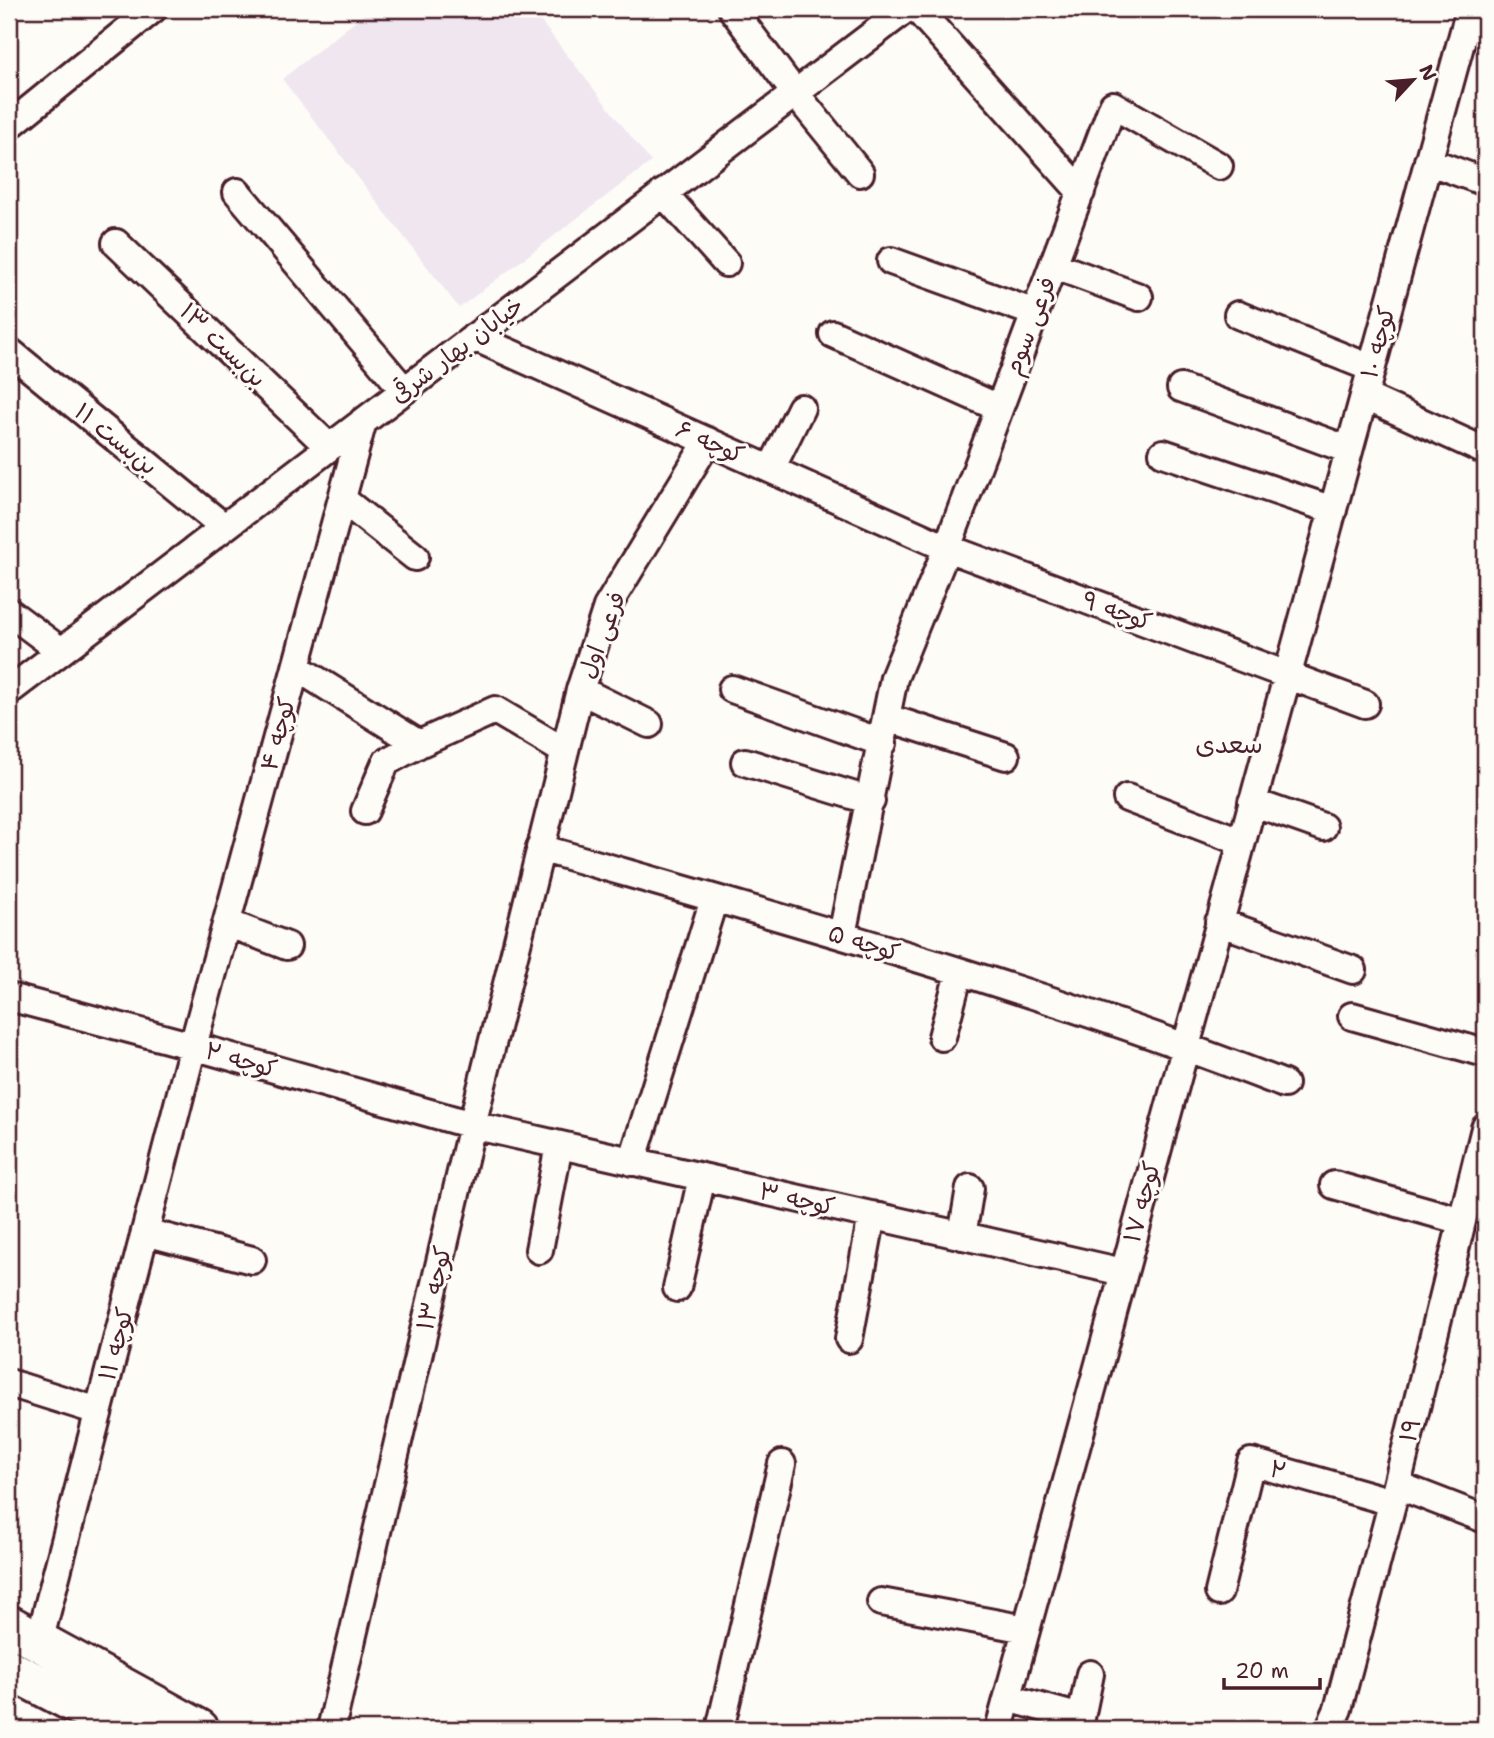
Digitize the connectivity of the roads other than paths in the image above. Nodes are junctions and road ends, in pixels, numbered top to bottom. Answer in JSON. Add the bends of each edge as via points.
{"nodes":[{"id":1,"x":153,"y":9,"type":"edge"},
{"id":2,"x":732,"y":9,"type":"edge"},
{"id":3,"x":905,"y":9,"type":"edge"},
{"id":4,"x":917,"y":9,"type":"edge"},
{"id":5,"x":1470,"y":9,"type":"edge"},
{"id":6,"x":1480,"y":9,"type":"edge"},
{"id":7,"x":1485,"y":11,"type":"edge"},
{"id":8,"x":795,"y":93,"type":"junction"},
{"id":9,"x":9,"y":126,"type":"edge"},
{"id":10,"x":1428,"y":161,"type":"junction"},
{"id":11,"x":1219,"y":166,"type":"dead end"},
{"id":12,"x":860,"y":173,"type":"dead end"},
{"id":13,"x":1485,"y":182,"type":"edge"},
{"id":14,"x":237,"y":192,"type":"dead end"},
{"id":15,"x":1081,"y":192,"type":"junction"},
{"id":16,"x":663,"y":193,"type":"junction"},
{"id":17,"x":116,"y":243,"type":"dead end"},
{"id":18,"x":891,"y":261,"type":"dead end"},
{"id":19,"x":726,"y":263,"type":"dead end"},
{"id":20,"x":1053,"y":265,"type":"junction"},
{"id":21,"x":1139,"y":297,"type":"dead end"},
{"id":22,"x":1035,"y":313,"type":"junction"},
{"id":23,"x":1238,"y":315,"type":"dead end"},
{"id":24,"x":833,"y":334,"type":"dead end"},
{"id":25,"x":474,"y":337,"type":"junction"},
{"id":26,"x":9,"y":351,"type":"edge"},
{"id":27,"x":1371,"y":368,"type":"junction"},
{"id":28,"x":1181,"y":388,"type":"dead end"},
{"id":29,"x":404,"y":390,"type":"junction"},
{"id":30,"x":1364,"y":396,"type":"junction"},
{"id":31,"x":800,"y":408,"type":"dead end"},
{"id":32,"x":999,"y":408,"type":"junction"},
{"id":33,"x":363,"y":421,"type":"junction"},
{"id":34,"x":708,"y":441,"type":"junction"},
{"id":35,"x":329,"y":447,"type":"junction"},
{"id":36,"x":1349,"y":450,"type":"junction"},
{"id":37,"x":1485,"y":451,"type":"edge"},
{"id":38,"x":1163,"y":453,"type":"dead end"},
{"id":39,"x":771,"y":470,"type":"junction"},
{"id":40,"x":342,"y":499,"type":"junction"},
{"id":41,"x":1333,"y":509,"type":"junction"},
{"id":42,"x":224,"y":527,"type":"junction"},
{"id":43,"x":947,"y":548,"type":"junction"},
{"id":44,"x":415,"y":557,"type":"dead end"},
{"id":45,"x":9,"y":612,"type":"edge"},
{"id":46,"x":61,"y":651,"type":"junction"},
{"id":47,"x":296,"y":667,"type":"junction"},
{"id":48,"x":1287,"y":675,"type":"junction"},
{"id":49,"x":732,"y":689,"type":"dead end"},
{"id":50,"x":580,"y":690,"type":"junction"},
{"id":51,"x":9,"y":691,"type":"edge"},
{"id":52,"x":1365,"y":704,"type":"dead end"},
{"id":53,"x":649,"y":724,"type":"dead end"},
{"id":54,"x":885,"y":730,"type":"junction"},
{"id":55,"x":419,"y":744,"type":"junction"},
{"id":56,"x":564,"y":751,"type":"junction"},
{"id":57,"x":1006,"y":756,"type":"dead end"},
{"id":58,"x":745,"y":762,"type":"dead end"},
{"id":59,"x":1127,"y":798,"type":"dead end"},
{"id":60,"x":871,"y":801,"type":"junction"},
{"id":61,"x":1252,"y":802,"type":"junction"},
{"id":62,"x":365,"y":811,"type":"dead end"},
{"id":63,"x":1323,"y":827,"type":"dead end"},
{"id":64,"x":1241,"y":842,"type":"junction"},
{"id":65,"x":540,"y":848,"type":"junction"},
{"id":66,"x":714,"y":899,"type":"junction"},
{"id":67,"x":1219,"y":922,"type":"junction"},
{"id":68,"x":227,"y":923,"type":"junction"},
{"id":69,"x":842,"y":935,"type":"junction"},
{"id":70,"x":287,"y":946,"type":"dead end"},
{"id":71,"x":1353,"y":970,"type":"dead end"},
{"id":72,"x":959,"y":972,"type":"junction"},
{"id":73,"x":9,"y":997,"type":"edge"},
{"id":74,"x":1352,"y":1016,"type":"dead end"},
{"id":75,"x":942,"y":1037,"type":"dead end"},
{"id":76,"x":1185,"y":1045,"type":"junction"},
{"id":77,"x":193,"y":1046,"type":"junction"},
{"id":78,"x":1485,"y":1053,"type":"edge"},
{"id":79,"x":1283,"y":1084,"type":"dead end"},
{"id":80,"x":472,"y":1125,"type":"junction"},
{"id":81,"x":1485,"y":1128,"type":"edge"},
{"id":82,"x":559,"y":1145,"type":"junction"},
{"id":83,"x":632,"y":1162,"type":"junction"},
{"id":84,"x":702,"y":1177,"type":"junction"},
{"id":85,"x":1334,"y":1185,"type":"dead end"},
{"id":86,"x":970,"y":1188,"type":"dead end"},
{"id":87,"x":872,"y":1215,"type":"junction"},
{"id":88,"x":1462,"y":1221,"type":"junction"},
{"id":89,"x":145,"y":1232,"type":"junction"},
{"id":90,"x":962,"y":1236,"type":"junction"},
{"id":91,"x":539,"y":1250,"type":"dead end"},
{"id":92,"x":252,"y":1260,"type":"dead end"},
{"id":93,"x":1123,"y":1272,"type":"junction"},
{"id":94,"x":677,"y":1288,"type":"dead end"},
{"id":95,"x":849,"y":1339,"type":"dead end"},
{"id":96,"x":9,"y":1383,"type":"edge"},
{"id":97,"x":98,"y":1411,"type":"junction"},
{"id":98,"x":782,"y":1464,"type":"dead end"},
{"id":99,"x":1394,"y":1493,"type":"junction"},
{"id":100,"x":1485,"y":1519,"type":"edge"},
{"id":101,"x":1219,"y":1592,"type":"dead end"},
{"id":102,"x":881,"y":1602,"type":"dead end"},
{"id":103,"x":1026,"y":1629,"type":"junction"},
{"id":104,"x":24,"y":1634,"type":"edge"},
{"id":105,"x":9,"y":1669,"type":"edge"},
{"id":106,"x":1090,"y":1674,"type":"dead end"},
{"id":107,"x":1008,"y":1698,"type":"junction"},
{"id":108,"x":124,"y":1729,"type":"edge"},
{"id":109,"x":199,"y":1729,"type":"edge"},
{"id":110,"x":331,"y":1729,"type":"edge"},
{"id":111,"x":720,"y":1729,"type":"edge"},
{"id":112,"x":999,"y":1729,"type":"edge"},
{"id":113,"x":1329,"y":1729,"type":"edge"}],
"edges":[{"from":1,"to":9,"type":"street"},
{"from":2,"to":8,"type":"street"},
{"from":3,"to":8,"type":"street","name":"خیابان بهار شرقی"},
{"from":4,"to":15,"type":"street"},
{"from":5,"to":10,"type":"street","name":"کوچه ۱۰"},
{"from":6,"to":7,"type":"street"},
{"from":8,"to":12,"type":"street"},
{"from":8,"to":16,"type":"street","name":"خیابان بهار شرقی"},
{"from":10,"to":13,"type":"street"},
{"from":10,"to":27,"type":"street","name":"کوچه ۱۰"},
{"from":11,"to":15,"type":"street","name":"فرعی سوم","via":[[1112,105]]},
{"from":14,"to":29,"type":"street"},
{"from":15,"to":20,"type":"street","name":"فرعی سوم"},
{"from":16,"to":19,"type":"street"},
{"from":16,"to":25,"type":"street","name":"خیابان بهار شرقی"},
{"from":17,"to":35,"type":"street","name":"بن‌بست ۱۳"},
{"from":18,"to":22,"type":"street"},
{"from":20,"to":21,"type":"street"},
{"from":20,"to":22,"type":"street","name":"فرعی سوم"},
{"from":22,"to":32,"type":"street","name":"فرعی سوم"},
{"from":23,"to":27,"type":"street"},
{"from":24,"to":32,"type":"street"},
{"from":25,"to":29,"type":"street","name":"خیابان بهار شرقی"},
{"from":25,"to":34,"type":"street","name":"کوچه ۶"},
{"from":26,"to":42,"type":"street","name":"بن‌بست ۱۱"},
{"from":27,"to":30,"type":"street","name":"کوچه ۱۰"},
{"from":28,"to":36,"type":"street"},
{"from":29,"to":33,"type":"street","name":"خیابان بهار شرقی"},
{"from":30,"to":36,"type":"street","name":"کوچه ۱۰"},
{"from":30,"to":37,"type":"street"},
{"from":31,"to":39,"type":"street"},
{"from":32,"to":43,"type":"street","name":"فرعی سوم"},
{"from":33,"to":35,"type":"street","name":"خیابان بهار شرقی"},
{"from":33,"to":40,"type":"street","name":"کوچه ۴"},
{"from":34,"to":39,"type":"street","name":"کوچه ۶"},
{"from":34,"to":50,"type":"street","name":"فرعی اول","via":[[607,607]]},
{"from":35,"to":42,"type":"street","name":"خیابان بهار شرقی"},
{"from":36,"to":41,"type":"street","name":"کوچه ۱۰"},
{"from":38,"to":41,"type":"street"},
{"from":39,"to":43,"type":"street","name":"کوچه ۶"},
{"from":40,"to":44,"type":"street"},
{"from":40,"to":47,"type":"street","name":"کوچه ۴"},
{"from":41,"to":48,"type":"street","name":"کوچه ۱۰"},
{"from":42,"to":46,"type":"street","name":"خیابان بهار شرقی"},
{"from":43,"to":48,"type":"street","name":"کوچه ۹"},
{"from":43,"to":54,"type":"street","name":"فرعی سوم","via":[[894,678]]},
{"from":45,"to":46,"type":"street"},
{"from":46,"to":51,"type":"street","name":"خیابان بهار شرقی"},
{"from":47,"to":55,"type":"street"},
{"from":47,"to":68,"type":"street","name":"کوچه ۴"},
{"from":48,"to":52,"type":"street","name":"کوچه ۹"},
{"from":48,"to":61,"type":"street","name":"کوچه ۱۷"},
{"from":49,"to":54,"type":"street"},
{"from":50,"to":53,"type":"street"},
{"from":50,"to":56,"type":"street","name":"فرعی اول"},
{"from":54,"to":57,"type":"street"},
{"from":54,"to":60,"type":"street"},
{"from":55,"to":56,"type":"street","via":[[495,710]]},
{"from":55,"to":62,"type":"street","via":[[386,762]]},
{"from":56,"to":65,"type":"street","name":"فرعی اول"},
{"from":58,"to":60,"type":"street"},
{"from":59,"to":64,"type":"street"},
{"from":60,"to":69,"type":"street"},
{"from":61,"to":63,"type":"street"},
{"from":61,"to":64,"type":"street","name":"کوچه ۱۷"},
{"from":64,"to":67,"type":"street","name":"کوچه ۱۷"},
{"from":65,"to":66,"type":"street","name":"کوچه ۵"},
{"from":65,"to":80,"type":"street","name":"کوچه ۱۳"},
{"from":66,"to":69,"type":"street","name":"کوچه ۵"},
{"from":66,"to":83,"type":"street"},
{"from":67,"to":71,"type":"street"},
{"from":67,"to":76,"type":"street","name":"کوچه ۱۷"},
{"from":68,"to":70,"type":"street"},
{"from":68,"to":77,"type":"street","name":"کوچه ۴"},
{"from":69,"to":72,"type":"street","name":"کوچه ۵"},
{"from":72,"to":75,"type":"street"},
{"from":72,"to":76,"type":"street","name":"کوچه ۵"},
{"from":73,"to":77,"type":"street","name":"کوچه ۲"},
{"from":74,"to":78,"type":"street"},
{"from":76,"to":79,"type":"street","name":"کوچه ۵"},
{"from":76,"to":93,"type":"street","name":"کوچه ۱۷"},
{"from":77,"to":80,"type":"street","name":"کوچه ۲"},
{"from":77,"to":89,"type":"street","name":"کوچه ۱۱"},
{"from":80,"to":82,"type":"street","name":"کوچه ۳"},
{"from":80,"to":110,"type":"street","name":"کوچه ۱۳"},
{"from":81,"to":88,"type":"street","name":"۱۹"},
{"from":82,"to":83,"type":"street","name":"کوچه ۳"},
{"from":82,"to":91,"type":"street"},
{"from":83,"to":84,"type":"street","name":"کوچه ۳"},
{"from":84,"to":87,"type":"street","name":"کوچه ۳"},
{"from":84,"to":94,"type":"street"},
{"from":85,"to":88,"type":"street"},
{"from":86,"to":90,"type":"street"},
{"from":87,"to":90,"type":"street","name":"کوچه ۳"},
{"from":87,"to":95,"type":"street"},
{"from":88,"to":99,"type":"street","name":"۱۹"},
{"from":89,"to":92,"type":"street"},
{"from":89,"to":97,"type":"street","name":"کوچه ۱۱"},
{"from":90,"to":93,"type":"street","name":"کوچه ۳"},
{"from":93,"to":103,"type":"street","name":"کوچه ۱۷"},
{"from":96,"to":97,"type":"street"},
{"from":97,"to":104,"type":"street","name":"کوچه ۱۱"},
{"from":98,"to":111,"type":"street"},
{"from":99,"to":100,"type":"street"},
{"from":99,"to":101,"type":"street","name":"۲","via":[[1251,1462]]},
{"from":99,"to":113,"type":"street","name":"۱۹"},
{"from":102,"to":103,"type":"street"},
{"from":103,"to":107,"type":"street","name":"کوچه ۱۷"},
{"from":104,"to":109,"type":"main road"},
{"from":105,"to":108,"type":"main road"},
{"from":106,"to":107,"type":"street","via":[[1081,1718]]},
{"from":107,"to":112,"type":"street","name":"کوچه ۱۷"}]}
